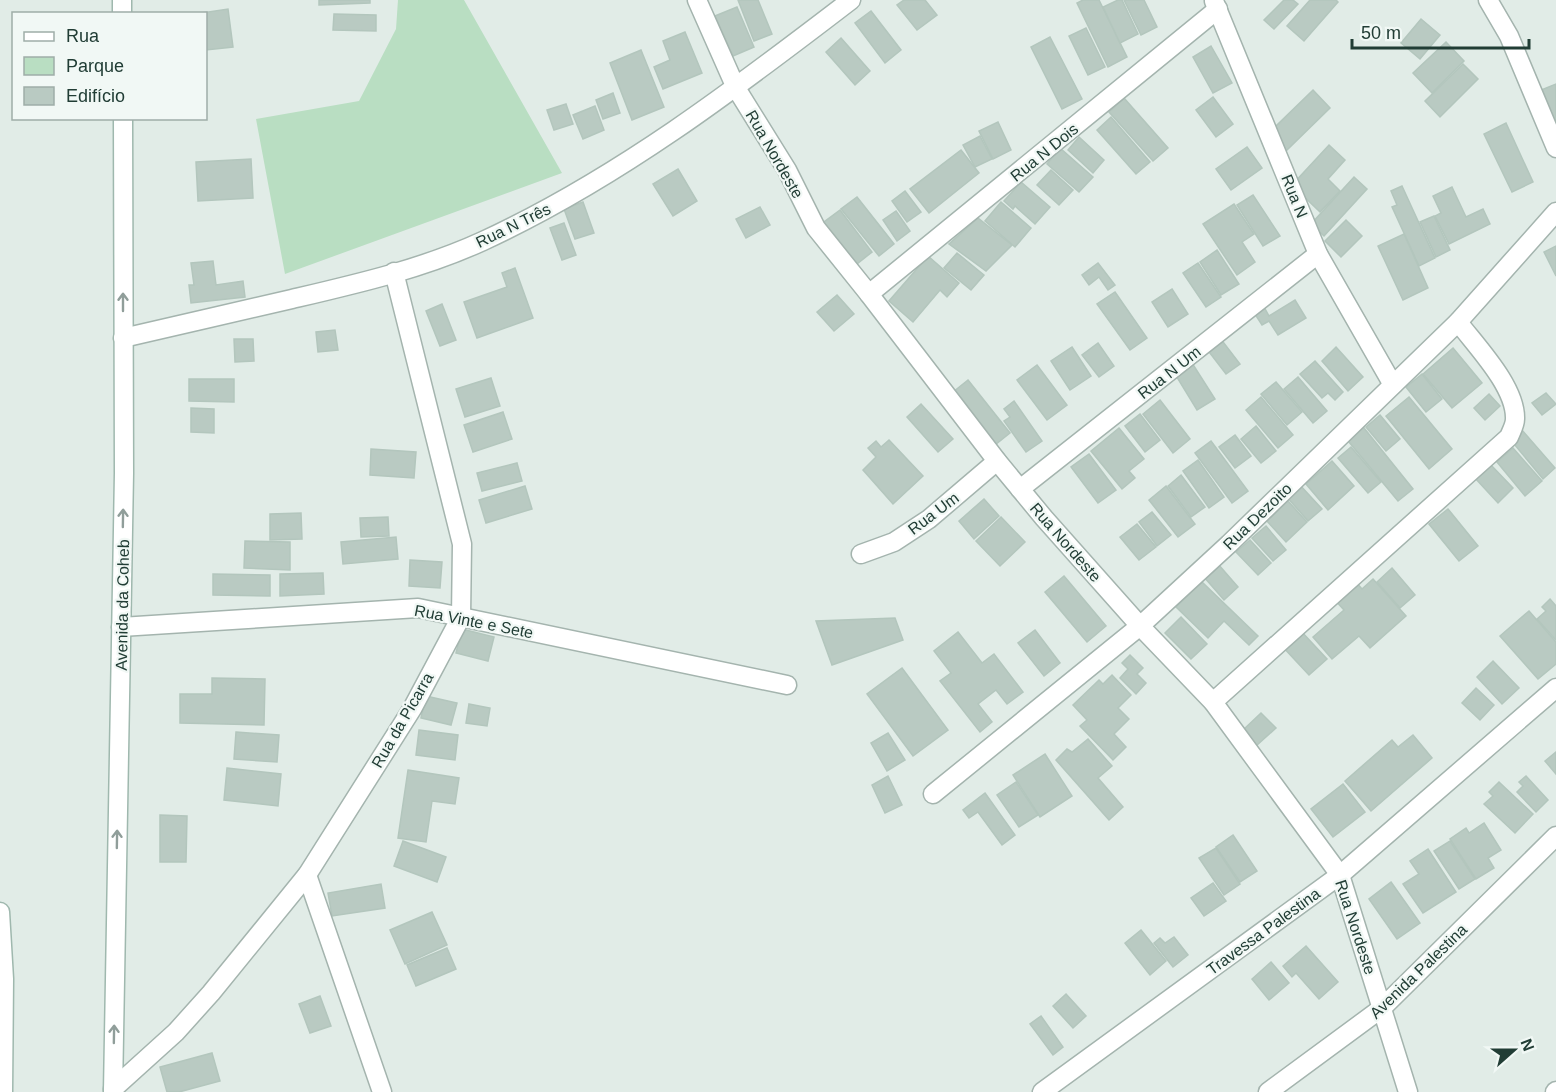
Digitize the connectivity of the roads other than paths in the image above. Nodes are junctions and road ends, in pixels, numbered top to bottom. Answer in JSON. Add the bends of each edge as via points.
{"nodes":[{"id":1,"x":697,"y":0,"type":"edge"},
{"id":2,"x":851,"y":0,"type":"edge"},
{"id":3,"x":1488,"y":0,"type":"edge"},
{"id":4,"x":1216,"y":4,"type":"edge"},
{"id":5,"x":736,"y":88,"type":"junction"},
{"id":6,"x":123,"y":120,"type":"edge"},
{"id":7,"x":1556,"y":148,"type":"edge"},
{"id":8,"x":1556,"y":212,"type":"edge"},
{"id":9,"x":1318,"y":254,"type":"junction"},
{"id":10,"x":394,"y":272,"type":"junction"},
{"id":11,"x":869,"y":294,"type":"junction"},
{"id":12,"x":1458,"y":322,"type":"junction"},
{"id":13,"x":123,"y":338,"type":"junction"},
{"id":14,"x":1393,"y":384,"type":"junction"},
{"id":15,"x":996,"y":461,"type":"junction"},
{"id":16,"x":1020,"y":489,"type":"junction"},
{"id":17,"x":861,"y":554,"type":"dead end"},
{"id":18,"x":460,"y":617,"type":"junction"},
{"id":19,"x":1140,"y":626,"type":"junction"},
{"id":20,"x":121,"y":627,"type":"junction"},
{"id":21,"x":787,"y":685,"type":"dead end"},
{"id":22,"x":1556,"y":688,"type":"edge"},
{"id":23,"x":1213,"y":702,"type":"junction"},
{"id":24,"x":933,"y":794,"type":"dead end"},
{"id":25,"x":1556,"y":836,"type":"edge"},
{"id":26,"x":307,"y":875,"type":"junction"},
{"id":27,"x":1340,"y":875,"type":"junction"},
{"id":28,"x":0,"y":912,"type":"edge"},
{"id":29,"x":2,"y":1001,"type":"edge"},
{"id":30,"x":1382,"y":1008,"type":"junction"},
{"id":31,"x":113,"y":1090,"type":"edge"},
{"id":32,"x":3,"y":1092,"type":"edge"},
{"id":33,"x":382,"y":1092,"type":"edge"},
{"id":34,"x":1042,"y":1092,"type":"edge"},
{"id":35,"x":1268,"y":1092,"type":"edge"},
{"id":36,"x":1408,"y":1092,"type":"edge"}],
"edges":[{"from":1,"to":5,"type":"street","name":"Rua Nordeste"},
{"from":2,"to":5,"type":"street","name":"Rua N Três"},
{"from":3,"to":7,"type":"street","via":[[1509,36]]},
{"from":4,"to":9,"type":"street","name":"Rua N"},
{"from":4,"to":11,"type":"street","name":"Rua N Dois"},
{"from":5,"to":10,"type":"street","name":"Rua N Três","via":[[567,198],[482,242]]},
{"from":5,"to":11,"type":"street","name":"Rua Nordeste","via":[[787,170],[816,228]]},
{"from":13,"to":6,"type":"street","name":"Avenida da Coheb","one_way":true},
{"from":8,"to":12,"type":"street","name":"Rua Dezoito"},
{"from":9,"to":14,"type":"street","name":"Rua N"},
{"from":9,"to":16,"type":"street","name":"Rua N Um"},
{"from":10,"to":13,"type":"street","name":"Rua N Três"},
{"from":10,"to":18,"type":"street","name":"Rua da Picarra","via":[[462,544]]},
{"from":11,"to":15,"type":"street","name":"Rua Nordeste"},
{"from":12,"to":14,"type":"street","name":"Rua Dezoito"},
{"from":12,"to":23,"type":"street","via":[[1502,381],[1512,401],[1515,421],[1509,437]]},
{"from":20,"to":13,"type":"street","name":"Avenida da Coheb","one_way":true},
{"from":14,"to":19,"type":"street","name":"Rua Dezoito"},
{"from":15,"to":16,"type":"street","name":"Rua Nordeste"},
{"from":15,"to":17,"type":"street","name":"Rua Um","via":[[929,519],[894,542]]},
{"from":16,"to":19,"type":"street","name":"Rua Nordeste"},
{"from":18,"to":20,"type":"street","name":"Rua Vinte e Sete","via":[[418,608]]},
{"from":18,"to":21,"type":"street","name":"Rua Vinte e Sete"},
{"from":18,"to":26,"type":"street","name":"Rua da Picarra","via":[[412,709]]},
{"from":19,"to":23,"type":"street","name":"Rua Nordeste"},
{"from":19,"to":24,"type":"street","name":"Rua Dezoito"},
{"from":31,"to":20,"type":"street","name":"Avenida da Coheb","one_way":true},
{"from":22,"to":27,"type":"street","name":"Travessa Palestina"},
{"from":23,"to":27,"type":"street","name":"Rua Nordeste"},
{"from":25,"to":30,"type":"street","name":"Avenida Palestina"},
{"from":26,"to":31,"type":"street","name":"Rua da Picarra","via":[[176,1032]]},
{"from":26,"to":33,"type":"street"},
{"from":27,"to":30,"type":"street","name":"Rua Nordeste"},
{"from":27,"to":34,"type":"street","name":"Travessa Palestina"},
{"from":28,"to":29,"type":"street"},
{"from":29,"to":32,"type":"street"},
{"from":30,"to":35,"type":"street","name":"Avenida Palestina"},
{"from":30,"to":36,"type":"street","name":"Rua Nordeste"}]}
